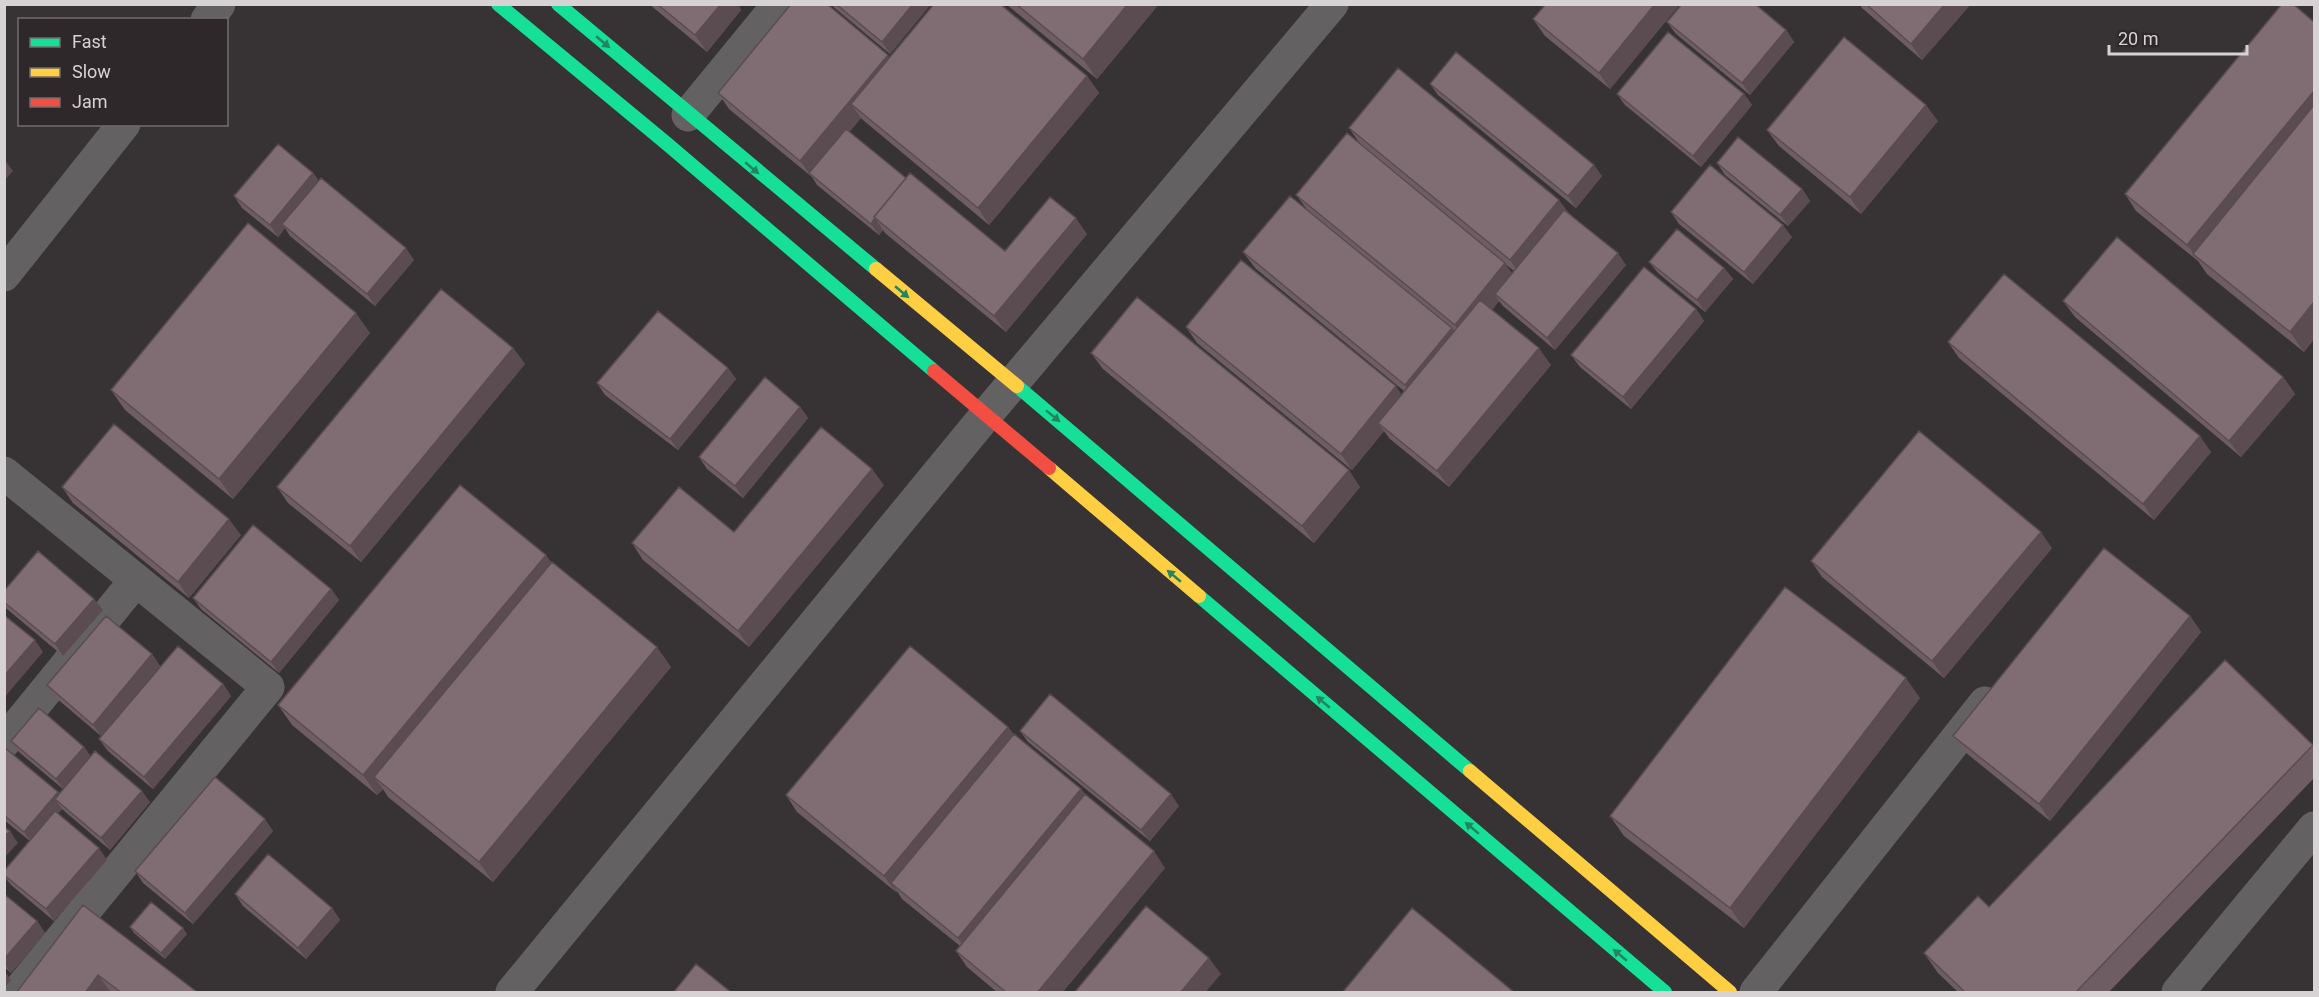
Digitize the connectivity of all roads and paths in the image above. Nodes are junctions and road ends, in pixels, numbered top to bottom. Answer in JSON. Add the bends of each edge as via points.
{"nodes":[{"id":1,"x":219,"y":4,"type":"edge"},
{"id":2,"x":498,"y":4,"type":"edge"},
{"id":3,"x":558,"y":4,"type":"edge"},
{"id":4,"x":779,"y":4,"type":"edge"},
{"id":5,"x":1332,"y":4,"type":"edge"},
{"id":6,"x":208,"y":18,"type":"edge"},
{"id":7,"x":688,"y":115,"type":"junction"},
{"id":8,"x":122,"y":126,"type":"edge"},
{"id":9,"x":4,"y":275,"type":"edge"},
{"id":10,"x":1012,"y":383,"type":"junction"},
{"id":11,"x":986,"y":415,"type":"junction"},
{"id":12,"x":4,"y":473,"type":"edge"},
{"id":13,"x":136,"y":580,"type":"junction"},
{"id":14,"x":2001,"y":683,"type":"edge"},
{"id":15,"x":4,"y":742,"type":"edge"},
{"id":16,"x":2314,"y":828,"type":"edge"},
{"id":17,"x":18,"y":993,"type":"edge"},
{"id":18,"x":512,"y":993,"type":"edge"},
{"id":19,"x":1665,"y":993,"type":"edge"},
{"id":20,"x":1730,"y":993,"type":"edge"},
{"id":21,"x":1756,"y":993,"type":"edge"},
{"id":22,"x":2178,"y":993,"type":"edge"}],
"edges":[{"from":1,"to":6,"type":"street"},
{"from":2,"to":11,"type":"street"},
{"from":3,"to":7,"type":"street","one_way":true},
{"from":4,"to":7,"type":"street"},
{"from":5,"to":10,"type":"street"},
{"from":7,"to":10,"type":"street","one_way":true},
{"from":8,"to":9,"type":"street"},
{"from":10,"to":11,"type":"street"},
{"from":10,"to":20,"type":"street","one_way":true},
{"from":11,"to":18,"type":"street"},
{"from":19,"to":11,"type":"street","one_way":true},
{"from":12,"to":13,"type":"street"},
{"from":13,"to":15,"type":"street"},
{"from":13,"to":17,"type":"street","via":[[268,687]]},
{"from":14,"to":21,"type":"street"},
{"from":16,"to":22,"type":"street"}]}
